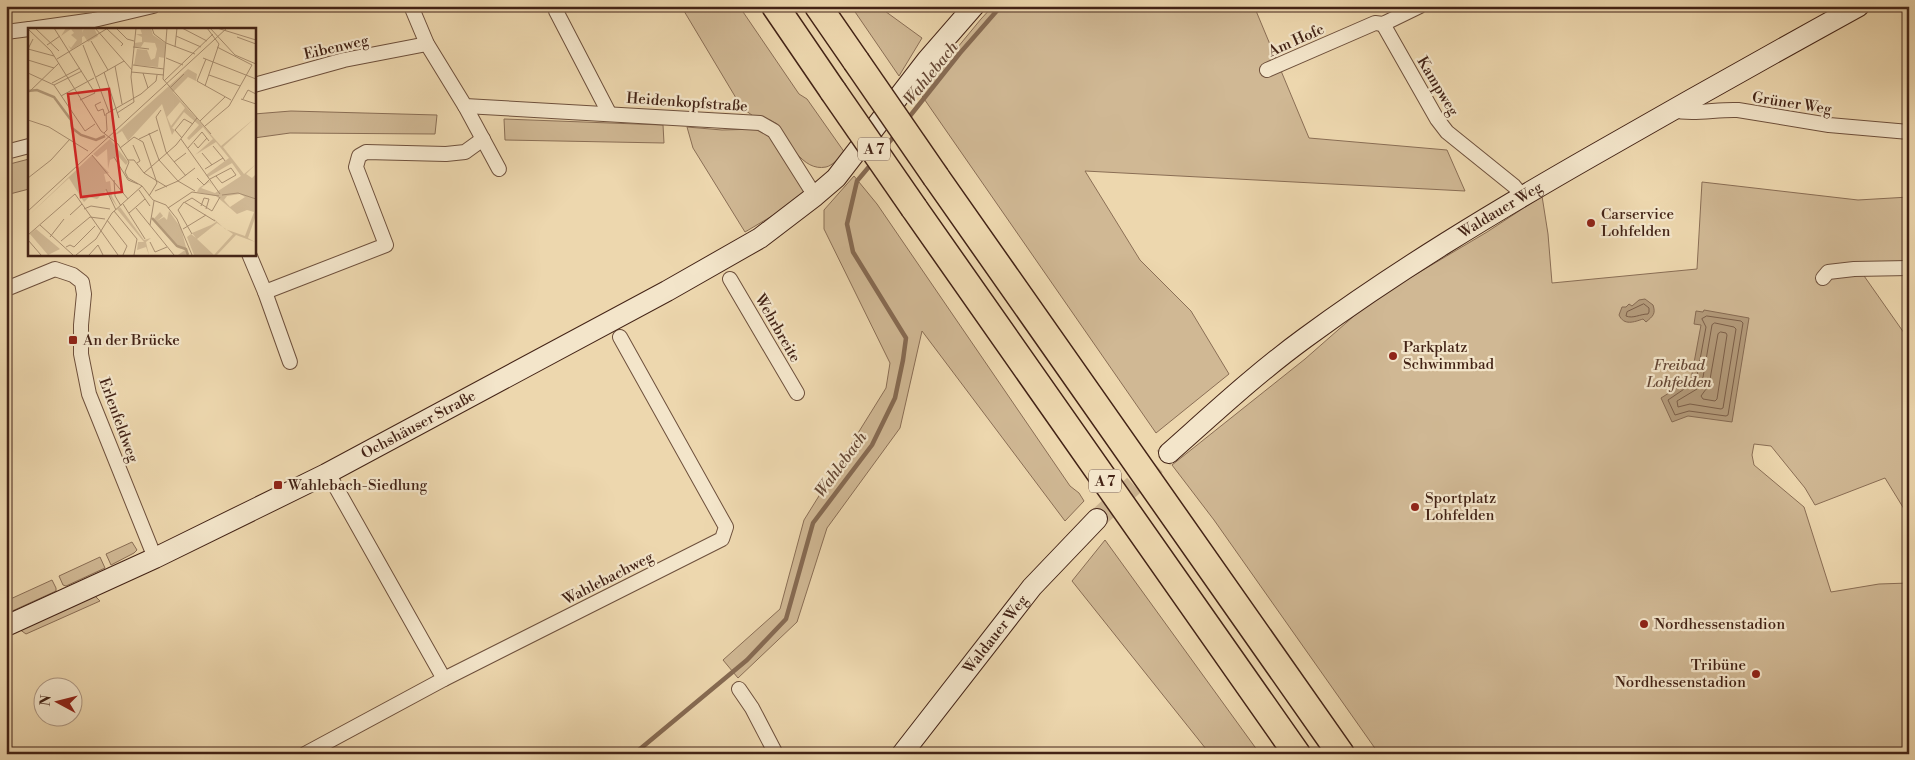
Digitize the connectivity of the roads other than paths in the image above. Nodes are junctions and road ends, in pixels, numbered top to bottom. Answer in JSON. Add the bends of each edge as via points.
{"nodes":[{"id":1,"x":153,"y":6,"type":"edge"},
{"id":2,"x":411,"y":6,"type":"edge"},
{"id":3,"x":775,"y":6,"type":"edge"},
{"id":4,"x":818,"y":6,"type":"edge"},
{"id":5,"x":974,"y":6,"type":"edge"},
{"id":6,"x":1420,"y":6,"type":"edge"},
{"id":7,"x":1859,"y":6,"type":"edge"},
{"id":8,"x":556,"y":11,"type":"dead end"},
{"id":9,"x":1383,"y":24,"type":"junction"},
{"id":10,"x":36,"y":28,"type":"edge"},
{"id":11,"x":28,"y":29,"type":"edge"},
{"id":12,"x":6,"y":32,"type":"edge"},
{"id":13,"x":427,"y":44,"type":"junction"},
{"id":14,"x":1267,"y":70,"type":"dead end"},
{"id":15,"x":255,"y":85,"type":"edge"},
{"id":16,"x":465,"y":106,"type":"junction"},
{"id":17,"x":1671,"y":110,"type":"junction"},
{"id":18,"x":609,"y":113,"type":"junction"},
{"id":19,"x":1909,"y":132,"type":"edge"},
{"id":20,"x":483,"y":139,"type":"junction"},
{"id":21,"x":28,"y":146,"type":"edge"},
{"id":22,"x":6,"y":152,"type":"edge"},
{"id":23,"x":499,"y":169,"type":"dead end"},
{"id":24,"x":815,"y":196,"type":"junction"},
{"id":25,"x":1522,"y":196,"type":"junction"},
{"id":26,"x":250,"y":255,"type":"edge"},
{"id":27,"x":1909,"y":268,"type":"edge"},
{"id":28,"x":1823,"y":278,"type":"dead end"},
{"id":29,"x":730,"y":279,"type":"dead end"},
{"id":30,"x":6,"y":289,"type":"edge"},
{"id":31,"x":265,"y":292,"type":"junction"},
{"id":32,"x":620,"y":337,"type":"dead end"},
{"id":33,"x":290,"y":362,"type":"dead end"},
{"id":34,"x":797,"y":394,"type":"dead end"},
{"id":35,"x":1169,"y":453,"type":"tunnel mouth"},
{"id":36,"x":333,"y":482,"type":"dead end"},
{"id":37,"x":1097,"y":519,"type":"tunnel mouth"},
{"id":38,"x":155,"y":558,"type":"junction"},
{"id":39,"x":6,"y":626,"type":"edge"},
{"id":40,"x":444,"y":679,"type":"junction"},
{"id":41,"x":739,"y":689,"type":"dead end"},
{"id":42,"x":305,"y":754,"type":"edge"},
{"id":43,"x":776,"y":754,"type":"edge"},
{"id":44,"x":902,"y":754,"type":"edge"},
{"id":45,"x":1297,"y":754,"type":"edge"},
{"id":46,"x":1341,"y":754,"type":"edge"}],
"edges":[{"from":1,"to":10,"type":"street","via":[[94,20]]},
{"from":2,"to":13,"type":"street"},
{"from":3,"to":45,"type":"highway","number":"A 7","bridge":true},
{"from":4,"to":46,"type":"highway","number":"A 7","bridge":true},
{"from":5,"to":24,"type":"main road","name":"Ochshäuser Straße","via":[[927,60],[836,178]]},
{"from":6,"to":9,"type":"street","name":"Am Hofe"},
{"from":7,"to":17,"type":"main road","name":"Waldauer Weg"},
{"from":8,"to":18,"type":"street","name":"Heidenkopfstraße"},
{"from":9,"to":14,"type":"street","name":"Am Hofe","via":[[1375,23]]},
{"from":9,"to":25,"type":"street","name":"Kampweg","via":[[1447,132]]},
{"from":11,"to":12,"type":"street"},
{"from":13,"to":15,"type":"street","name":"Eibenweg","via":[[344,60]]},
{"from":13,"to":16,"type":"street"},
{"from":16,"to":18,"type":"street","name":"Heidenkopfstraße"},
{"from":16,"to":20,"type":"street"},
{"from":17,"to":19,"type":"street","name":"Grüner Weg","via":[[1684,113],[1738,110],[1829,125]]},
{"from":17,"to":25,"type":"main road","name":"Waldauer Weg"},
{"from":18,"to":24,"type":"street","name":"Heidenkopfstraße","via":[[760,124],[774,131]]},
{"from":20,"to":23,"type":"street"},
{"from":20,"to":31,"type":"street","via":[[464,152],[366,152],[358,156],[356,167],[386,245]]},
{"from":21,"to":22,"type":"street"},
{"from":24,"to":38,"type":"main road","name":"Ochshäuser Straße","via":[[760,238],[667,291],[326,474]]},
{"from":25,"to":35,"type":"main road","name":"Waldauer Weg","via":[[1304,339]]},
{"from":26,"to":31,"type":"street"},
{"from":27,"to":28,"type":"street","via":[[1828,272]]},
{"from":29,"to":34,"type":"street","name":"Wehrbreite"},
{"from":30,"to":38,"type":"street","name":"Erlenfeldweg","via":[[55,269],[73,274],[82,282],[81,354],[89,394]]},
{"from":31,"to":33,"type":"street"},
{"from":32,"to":40,"type":"street","name":"Wahlebachweg","via":[[726,526],[722,539]]},
{"from":36,"to":40,"type":"street"},
{"from":37,"to":44,"type":"main road","name":"Waldauer Weg","via":[[1032,587]]},
{"from":38,"to":39,"type":"main road","name":"Ochshäuser Straße"},
{"from":40,"to":42,"type":"street","name":"Wahlebachweg"},
{"from":41,"to":43,"type":"street"}]}
